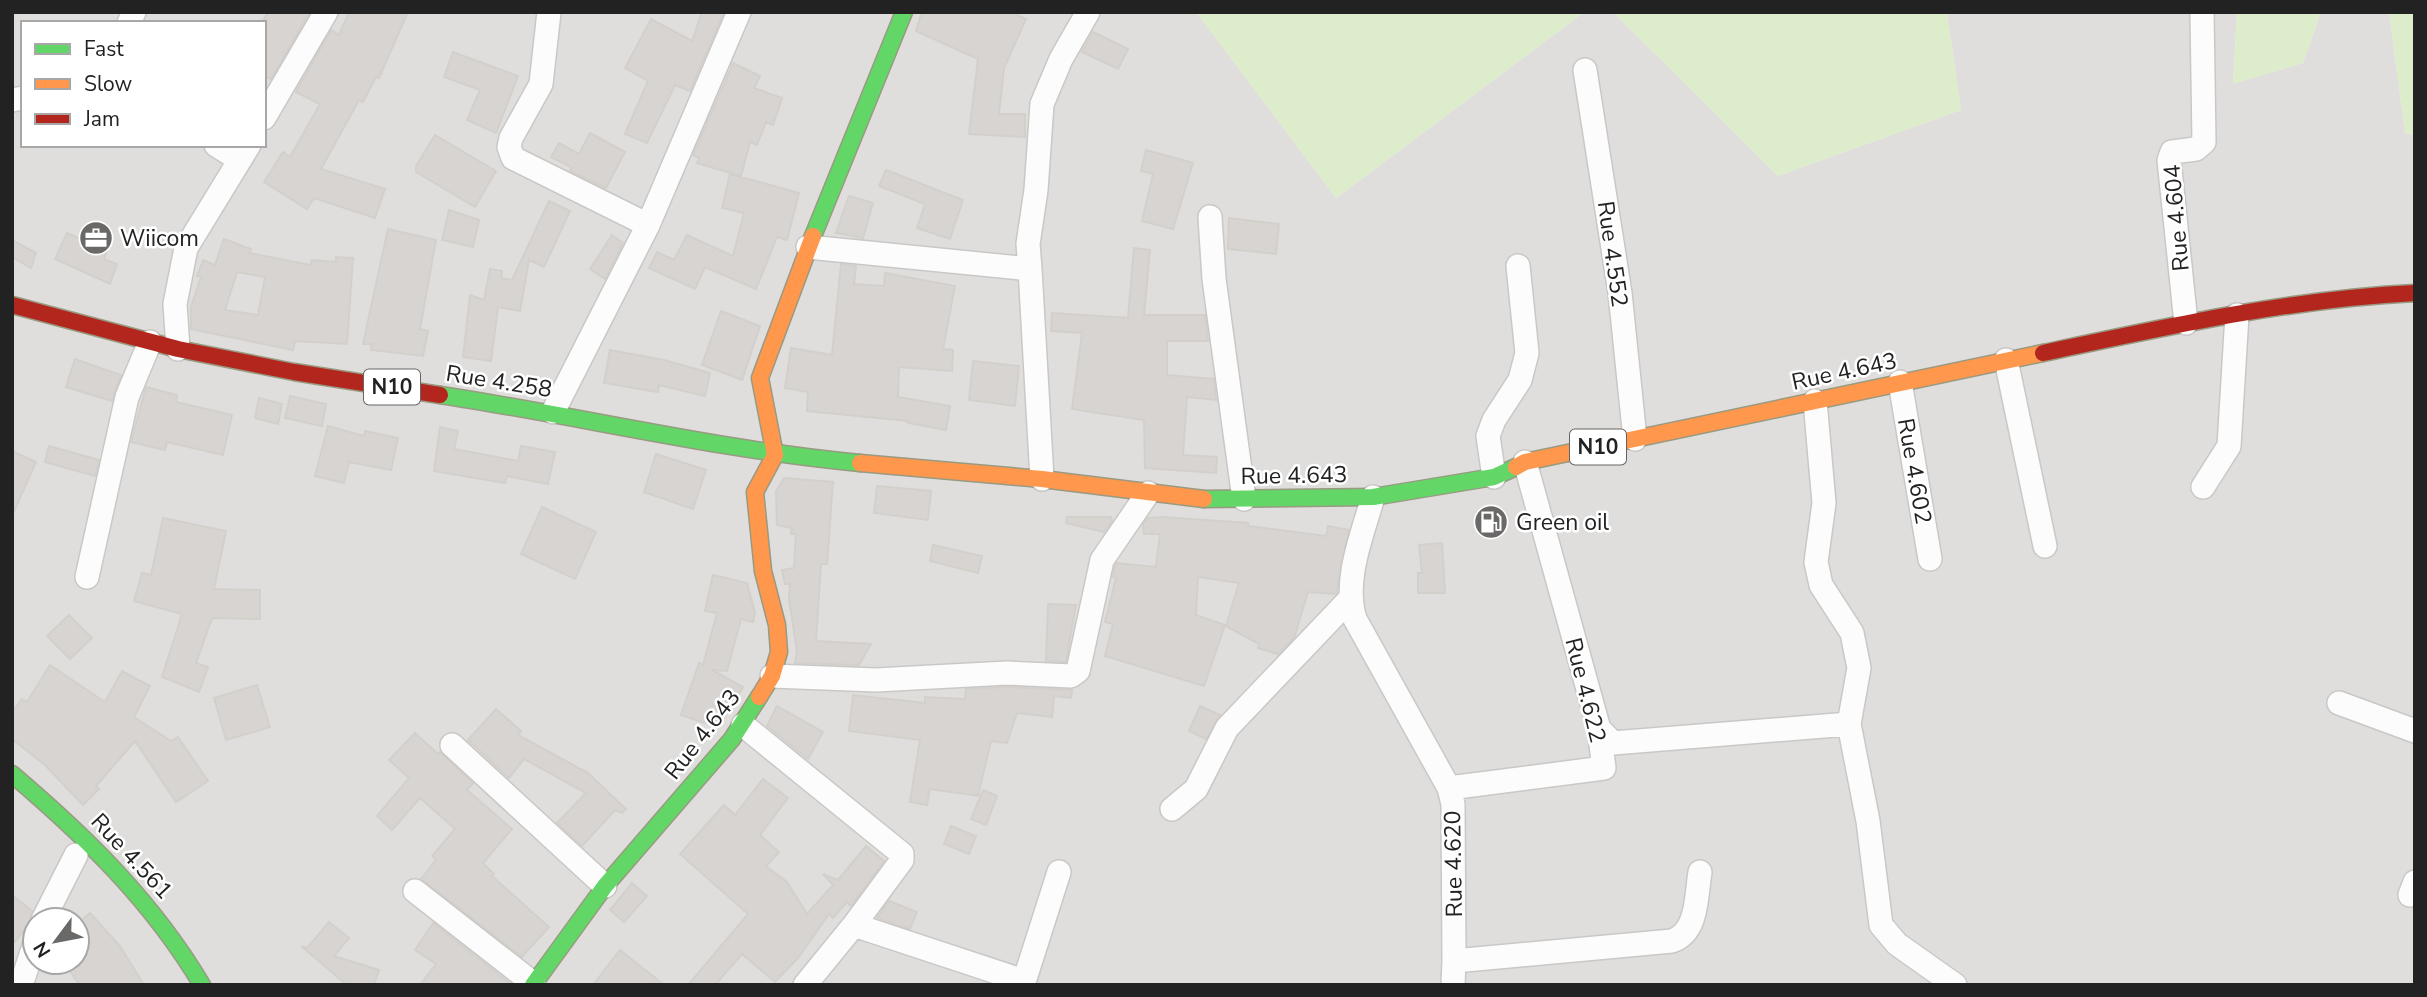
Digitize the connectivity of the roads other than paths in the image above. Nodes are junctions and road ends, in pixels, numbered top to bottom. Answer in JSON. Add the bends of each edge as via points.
{"nodes":[{"id":1,"x":326,"y":12,"type":"edge"},
{"id":2,"x":549,"y":12,"type":"edge"},
{"id":3,"x":739,"y":12,"type":"edge"},
{"id":4,"x":904,"y":12,"type":"edge"},
{"id":5,"x":1088,"y":12,"type":"edge"},
{"id":6,"x":2202,"y":12,"type":"edge"},
{"id":7,"x":1585,"y":70,"type":"dead end"},
{"id":8,"x":266,"y":115,"type":"edge"},
{"id":9,"x":223,"y":147,"type":"edge"},
{"id":10,"x":244,"y":153,"type":"edge"},
{"id":11,"x":1210,"y":216,"type":"dead end"},
{"id":12,"x":648,"y":225,"type":"junction"},
{"id":13,"x":808,"y":247,"type":"junction"},
{"id":14,"x":1518,"y":266,"type":"dead end"},
{"id":15,"x":1030,"y":269,"type":"junction"},
{"id":16,"x":2415,"y":293,"type":"edge"},
{"id":17,"x":12,"y":305,"type":"edge"},
{"id":18,"x":2236,"y":315,"type":"junction"},
{"id":19,"x":2186,"y":323,"type":"junction"},
{"id":20,"x":150,"y":342,"type":"junction"},
{"id":21,"x":178,"y":349,"type":"junction"},
{"id":22,"x":2006,"y":360,"type":"junction"},
{"id":23,"x":1900,"y":382,"type":"junction"},
{"id":24,"x":1815,"y":401,"type":"junction"},
{"id":25,"x":553,"y":412,"type":"junction"},
{"id":26,"x":1635,"y":439,"type":"junction"},
{"id":27,"x":775,"y":456,"type":"junction"},
{"id":28,"x":1525,"y":462,"type":"junction"},
{"id":29,"x":1493,"y":477,"type":"junction"},
{"id":30,"x":1042,"y":479,"type":"junction"},
{"id":31,"x":2203,"y":487,"type":"dead end"},
{"id":32,"x":1148,"y":493,"type":"junction"},
{"id":33,"x":1373,"y":497,"type":"junction"},
{"id":34,"x":1244,"y":499,"type":"junction"},
{"id":35,"x":2045,"y":546,"type":"dead end"},
{"id":36,"x":1930,"y":559,"type":"dead end"},
{"id":37,"x":86,"y":577,"type":"dead end"},
{"id":38,"x":1349,"y":600,"type":"junction"},
{"id":39,"x":772,"y":676,"type":"junction"},
{"id":40,"x":2340,"y":703,"type":"dead end"},
{"id":41,"x":1849,"y":724,"type":"junction"},
{"id":42,"x":743,"y":725,"type":"junction"},
{"id":43,"x":1599,"y":729,"type":"junction"},
{"id":44,"x":2415,"y":731,"type":"edge"},
{"id":45,"x":452,"y":745,"type":"dead end"},
{"id":46,"x":12,"y":774,"type":"edge"},
{"id":47,"x":1449,"y":788,"type":"junction"},
{"id":48,"x":1172,"y":809,"type":"dead end"},
{"id":49,"x":76,"y":856,"type":"dead end"},
{"id":50,"x":1059,"y":872,"type":"dead end"},
{"id":51,"x":1700,"y":872,"type":"dead end"},
{"id":52,"x":606,"y":886,"type":"junction"},
{"id":53,"x":111,"y":891,"type":"dead end"},
{"id":54,"x":415,"y":891,"type":"dead end"},
{"id":55,"x":50,"y":906,"type":"edge"},
{"id":56,"x":136,"y":920,"type":"dead end"},
{"id":57,"x":854,"y":925,"type":"junction"},
{"id":58,"x":1454,"y":961,"type":"junction"},
{"id":59,"x":1023,"y":983,"type":"edge"},
{"id":60,"x":533,"y":984,"type":"edge"},
{"id":61,"x":202,"y":985,"type":"edge"},
{"id":62,"x":805,"y":985,"type":"edge"},
{"id":63,"x":1454,"y":985,"type":"edge"},
{"id":64,"x":1955,"y":985,"type":"edge"}],
"edges":[{"from":1,"to":8,"type":"street"},
{"from":2,"to":12,"type":"street","via":[[543,74],[511,138],[513,158]]},
{"from":3,"to":12,"type":"street"},
{"from":4,"to":13,"type":"main road"},
{"from":5,"to":15,"type":"street","via":[[1042,104],[1028,244]]},
{"from":6,"to":19,"type":"street","name":"Rue 4.604","via":[[2204,142],[2196,149],[2172,152],[2169,160]]},
{"from":7,"to":26,"type":"street","name":"Rue 4.552","via":[[1620,293]]},
{"from":9,"to":10,"type":"street"},
{"from":10,"to":21,"type":"street","via":[[186,248],[175,304]]},
{"from":11,"to":34,"type":"street","via":[[1214,279]]},
{"from":12,"to":25,"type":"street"},
{"from":13,"to":15,"type":"street"},
{"from":13,"to":27,"type":"main road","via":[[760,378]]},
{"from":14,"to":29,"type":"street","via":[[1527,353],[1520,380],[1488,436]]},
{"from":15,"to":30,"type":"street"},
{"from":16,"to":18,"type":"main road","name":"Rue 4.643","number":"N10"},
{"from":17,"to":20,"type":"main road","name":"Rue 4.258","number":"N10"},
{"from":18,"to":19,"type":"main road","name":"Rue 4.643","number":"N10"},
{"from":18,"to":31,"type":"street","via":[[2229,446]]},
{"from":19,"to":22,"type":"main road","name":"Rue 4.643","number":"N10"},
{"from":20,"to":21,"type":"main road","name":"Rue 4.258","number":"N10"},
{"from":20,"to":37,"type":"street","via":[[127,397]]},
{"from":21,"to":25,"type":"main road","name":"Rue 4.258","number":"N10"},
{"from":22,"to":23,"type":"main road","name":"Rue 4.643","number":"N10"},
{"from":22,"to":35,"type":"street"},
{"from":23,"to":24,"type":"main road","name":"Rue 4.643","number":"N10"},
{"from":23,"to":36,"type":"street","name":"Rue 4.602"},
{"from":24,"to":26,"type":"main road","name":"Rue 4.643","number":"N10"},
{"from":24,"to":41,"type":"street","via":[[1824,503],[1816,562],[1821,585],[1852,633],[1859,668]]},
{"from":25,"to":27,"type":"main road","name":"Rue 4.258","number":"N10"},
{"from":26,"to":28,"type":"main road","name":"Rue 4.643","number":"N10"},
{"from":27,"to":30,"type":"main road","name":"Rue 4.643","number":"N10"},
{"from":27,"to":39,"type":"main road","name":"Rue 4.643","via":[[755,492],[763,571],[777,625],[779,652]]},
{"from":28,"to":29,"type":"main road","name":"Rue 4.643","number":"N10"},
{"from":28,"to":43,"type":"street","name":"Rue 4.622"},
{"from":29,"to":33,"type":"main road","name":"Rue 4.643","number":"N10"},
{"from":30,"to":32,"type":"main road","name":"Rue 4.643","number":"N10"},
{"from":32,"to":34,"type":"main road","name":"Rue 4.643","number":"N10"},
{"from":32,"to":39,"type":"street","via":[[1102,560],[1078,671],[1071,676],[1007,673],[876,680]]},
{"from":33,"to":34,"type":"main road","name":"Rue 4.643","number":"N10"},
{"from":33,"to":38,"type":"street"},
{"from":38,"to":47,"type":"street","name":"Rue 4.620","via":[[1355,619]]},
{"from":38,"to":48,"type":"street","via":[[1227,728],[1196,789]]},
{"from":39,"to":42,"type":"main road","name":"Rue 4.643"},
{"from":40,"to":44,"type":"street"},
{"from":41,"to":43,"type":"street","via":[[1613,743]]},
{"from":41,"to":64,"type":"street","via":[[1868,821],[1881,925],[1896,944]]},
{"from":42,"to":52,"type":"main road","name":"Rue 4.643"},
{"from":42,"to":57,"type":"street","via":[[902,854]]},
{"from":43,"to":47,"type":"street","name":"Rue 4.622","via":[[1604,768]]},
{"from":45,"to":52,"type":"street"},
{"from":46,"to":61,"type":"main road","name":"Rue 4.561","via":[[130,884],[158,916]]},
{"from":47,"to":58,"type":"street","name":"Rue 4.620","via":[[1453,804]]},
{"from":49,"to":55,"type":"street"},
{"from":50,"to":59,"type":"street"},
{"from":51,"to":58,"type":"street","via":[[1691,925],[1684,937]]},
{"from":52,"to":60,"type":"main road","name":"Rue 4.643"},
{"from":53,"to":56,"type":"main road"},
{"from":54,"to":60,"type":"street"},
{"from":57,"to":59,"type":"street"},
{"from":57,"to":62,"type":"street"},
{"from":58,"to":63,"type":"street","name":"Rue 4.620"}]}
